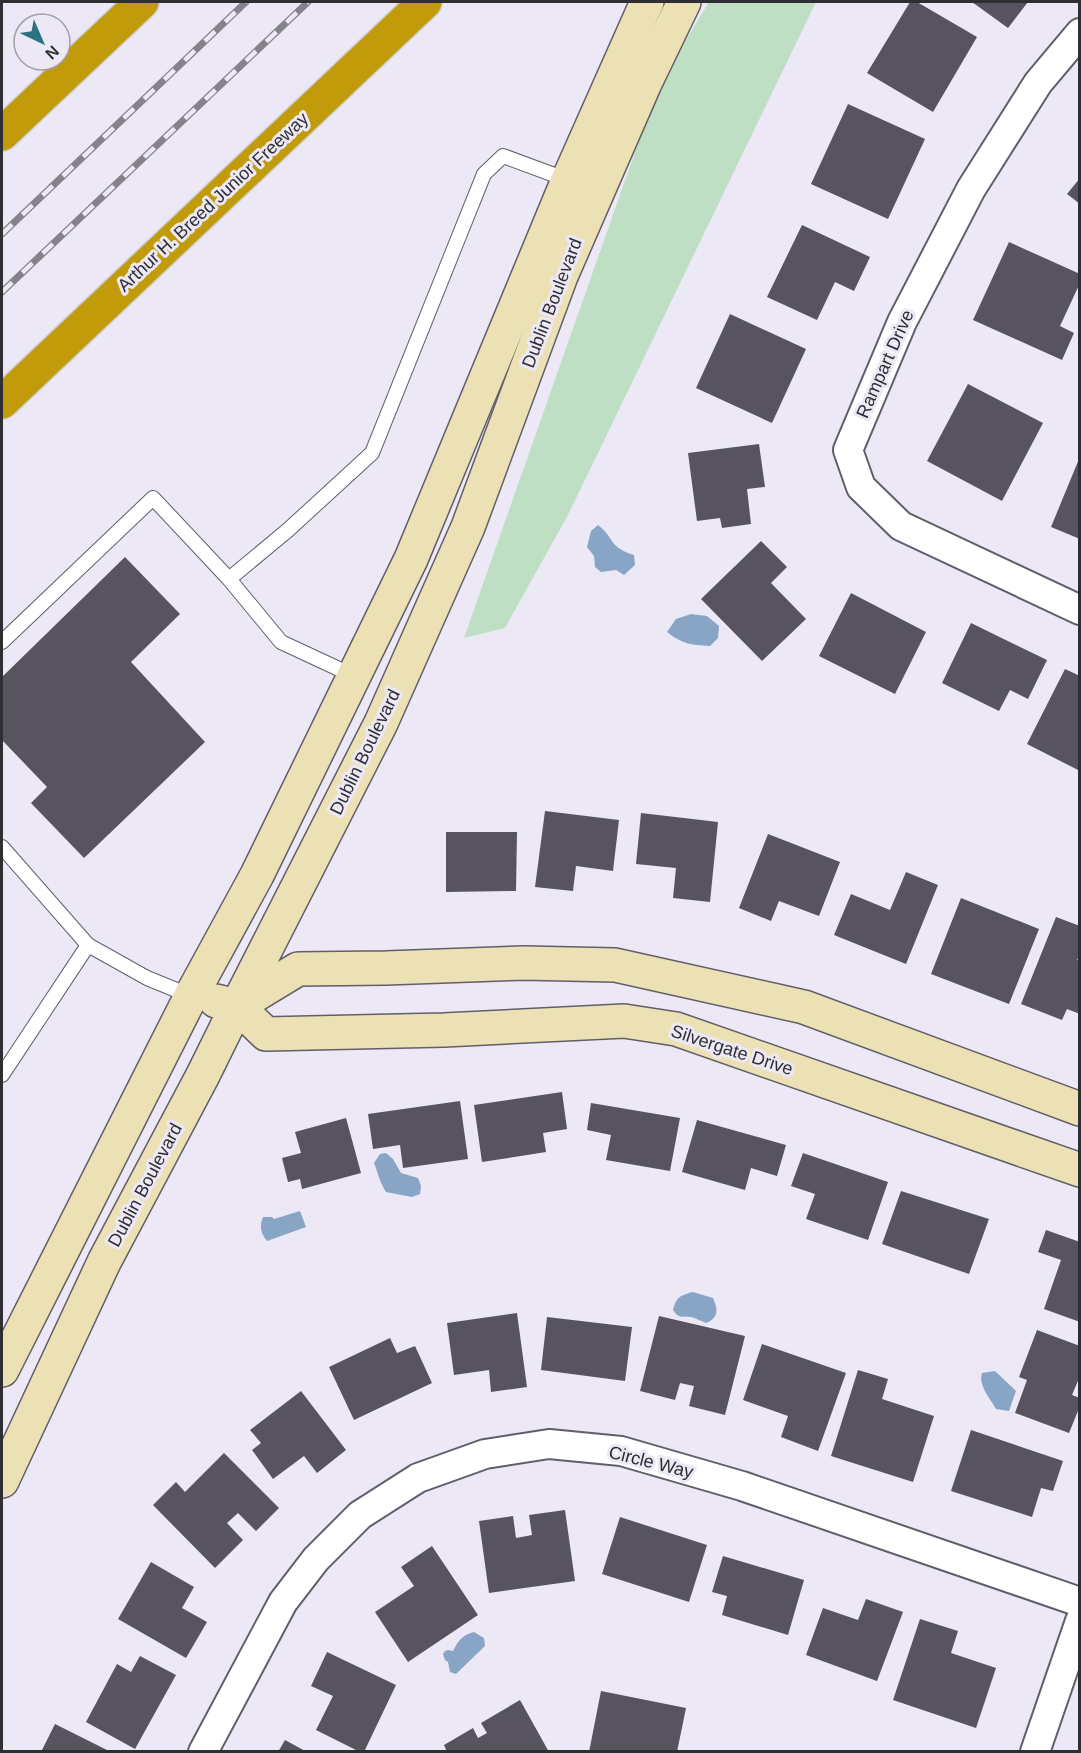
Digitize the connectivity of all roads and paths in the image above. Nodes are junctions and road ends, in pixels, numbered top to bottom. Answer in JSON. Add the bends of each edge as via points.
{"nodes":[{"id":1,"x":142,"y":2,"type":"edge"},
{"id":2,"x":425,"y":2,"type":"edge"},
{"id":3,"x":647,"y":2,"type":"edge"},
{"id":4,"x":684,"y":2,"type":"edge"},
{"id":5,"x":1080,"y":33,"type":"edge"},
{"id":6,"x":2,"y":134,"type":"edge"},
{"id":7,"x":568,"y":180,"type":"junction"},
{"id":8,"x":2,"y":402,"type":"edge"},
{"id":9,"x":229,"y":579,"type":"junction"},
{"id":10,"x":1080,"y":610,"type":"edge"},
{"id":11,"x":2,"y":642,"type":"edge"},
{"id":12,"x":354,"y":676,"type":"junction"},
{"id":13,"x":2,"y":847,"type":"edge"},
{"id":14,"x":88,"y":945,"type":"junction"},
{"id":15,"x":191,"y":996,"type":"junction"},
{"id":16,"x":237,"y":1006,"type":"junction"},
{"id":17,"x":2,"y":1075,"type":"edge"},
{"id":18,"x":1080,"y":1109,"type":"edge"},
{"id":19,"x":1080,"y":1170,"type":"edge"},
{"id":20,"x":2,"y":1370,"type":"edge"},
{"id":21,"x":2,"y":1481,"type":"edge"},
{"id":22,"x":1080,"y":1602,"type":"edge"},
{"id":23,"x":1080,"y":1621,"type":"edge"},
{"id":24,"x":203,"y":1752,"type":"edge"},
{"id":25,"x":1035,"y":1752,"type":"edge"}],
"edges":[{"from":1,"to":6,"type":"highway"},
{"from":2,"to":8,"type":"highway","name":"Arthur H. Breed Junior Freeway"},
{"from":3,"to":7,"type":"street","name":"Dublin Boulevard"},
{"from":4,"to":16,"type":"street","name":"Dublin Boulevard","via":[[561,276],[468,527],[381,723]]},
{"from":5,"to":10,"type":"street","name":"Rampart Drive","via":[[1038,82],[971,189],[902,322],[848,450],[861,487],[901,526]]},
{"from":7,"to":9,"type":"lane","via":[[503,156],[484,174],[372,453]]},
{"from":7,"to":12,"type":"street","name":"Dublin Boulevard","via":[[411,559]]},
{"from":9,"to":11,"type":"lane","via":[[153,498]]},
{"from":9,"to":12,"type":"lane","via":[[281,642]]},
{"from":12,"to":15,"type":"street","name":"Dublin Boulevard","via":[[257,875]]},
{"from":13,"to":14,"type":"lane"},
{"from":14,"to":15,"type":"lane","via":[[147,978]]},
{"from":14,"to":17,"type":"lane"},
{"from":15,"to":16,"type":"street"},
{"from":15,"to":20,"type":"street","name":"Dublin Boulevard"},
{"from":16,"to":18,"type":"street","via":[[298,969],[524,963],[615,965],[804,1007]]},
{"from":16,"to":19,"type":"street","name":"Silvergate Drive","via":[[266,1034],[624,1021],[676,1029]]},
{"from":16,"to":21,"type":"street","name":"Dublin Boulevard","via":[[104,1262]]},
{"from":22,"to":24,"type":"street","name":"Circle Way","via":[[742,1486],[621,1451],[549,1444],[485,1454],[418,1478],[360,1515],[316,1559],[283,1602]]},
{"from":23,"to":25,"type":"street"}]}
